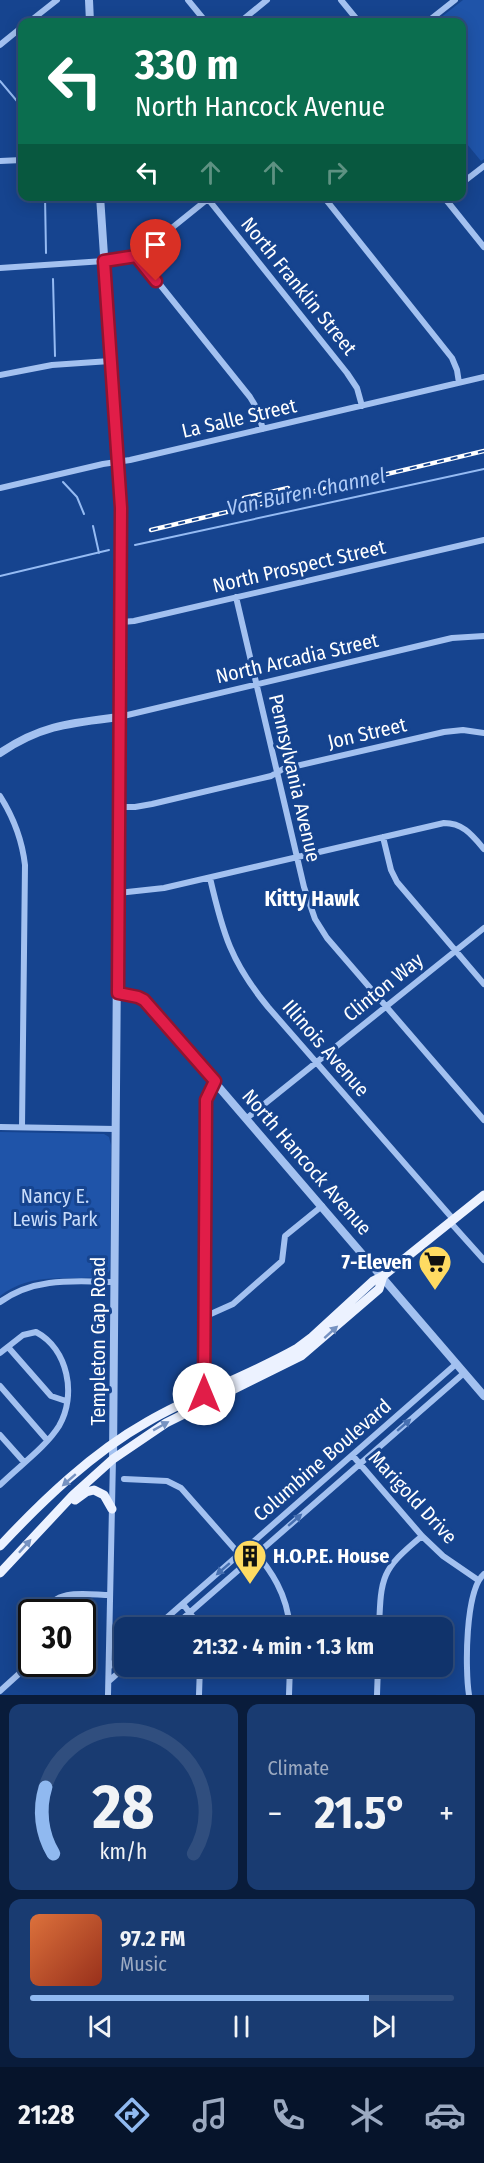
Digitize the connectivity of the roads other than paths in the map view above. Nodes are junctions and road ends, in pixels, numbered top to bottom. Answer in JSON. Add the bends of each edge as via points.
{"nodes":[{"id":1,"x":43,"y":0,"type":"edge"},
{"id":2,"x":57,"y":0,"type":"edge"},
{"id":3,"x":89,"y":0,"type":"edge"},
{"id":4,"x":188,"y":0,"type":"edge"},
{"id":5,"x":267,"y":0,"type":"edge"},
{"id":6,"x":341,"y":0,"type":"edge"},
{"id":7,"x":455,"y":0,"type":"edge"},
{"id":8,"x":48,"y":7,"type":"junction"},
{"id":9,"x":34,"y":18,"type":"edge"},
{"id":10,"x":90,"y":18,"type":"edge"},
{"id":11,"x":203,"y":18,"type":"edge"},
{"id":12,"x":245,"y":18,"type":"edge"},
{"id":13,"x":355,"y":18,"type":"edge"},
{"id":14,"x":432,"y":18,"type":"edge"},
{"id":15,"x":18,"y":30,"type":"edge"},
{"id":16,"x":0,"y":45,"type":"edge"},
{"id":17,"x":18,"y":160,"type":"edge"},
{"id":18,"x":0,"y":161,"type":"edge"},
{"id":19,"x":484,"y":166,"type":"edge"},
{"id":20,"x":466,"y":180,"type":"edge"},
{"id":21,"x":100,"y":201,"type":"edge"},
{"id":22,"x":205,"y":201,"type":"edge"},
{"id":23,"x":211,"y":201,"type":"edge"},
{"id":24,"x":327,"y":201,"type":"edge"},
{"id":25,"x":447,"y":201,"type":"edge"},
{"id":26,"x":484,"y":247,"type":"edge"},
{"id":27,"x":136,"y":256,"type":"junction"},
{"id":28,"x":104,"y":261,"type":"junction"},
{"id":29,"x":0,"y":268,"type":"edge"},
{"id":30,"x":111,"y":361,"type":"junction"},
{"id":31,"x":0,"y":375,"type":"edge"},
{"id":32,"x":484,"y":377,"type":"edge"},
{"id":33,"x":459,"y":383,"type":"junction"},
{"id":34,"x":362,"y":406,"type":"junction"},
{"id":35,"x":263,"y":429,"type":"junction"},
{"id":36,"x":118,"y":462,"type":"junction"},
{"id":37,"x":0,"y":488,"type":"edge"},
{"id":38,"x":484,"y":540,"type":"edge"},
{"id":39,"x":236,"y":597,"type":"junction"},
{"id":40,"x":122,"y":622,"type":"junction"},
{"id":41,"x":484,"y":636,"type":"edge"},
{"id":42,"x":256,"y":684,"type":"junction"},
{"id":43,"x":119,"y":717,"type":"junction"},
{"id":44,"x":484,"y":733,"type":"edge"},
{"id":45,"x":0,"y":753,"type":"edge"},
{"id":46,"x":277,"y":773,"type":"junction"},
{"id":47,"x":0,"y":796,"type":"edge"},
{"id":48,"x":119,"y":807,"type":"junction"},
{"id":49,"x":383,"y":837,"type":"junction"},
{"id":50,"x":484,"y":849,"type":"edge"},
{"id":51,"x":297,"y":857,"type":"junction"},
{"id":52,"x":210,"y":878,"type":"junction"},
{"id":53,"x":118,"y":893,"type":"junction"},
{"id":54,"x":484,"y":928,"type":"edge"},
{"id":55,"x":456,"y":951,"type":"junction"},
{"id":56,"x":484,"y":984,"type":"edge"},
{"id":57,"x":118,"y":993,"type":"junction"},
{"id":58,"x":386,"y":1006,"type":"junction"},
{"id":59,"x":317,"y":1062,"type":"junction"},
{"id":60,"x":215,"y":1081,"type":"junction"},
{"id":61,"x":247,"y":1118,"type":"junction"},
{"id":62,"x":484,"y":1120,"type":"edge"},
{"id":63,"x":0,"y":1127,"type":"edge"},
{"id":64,"x":22,"y":1127,"type":"junction"},
{"id":65,"x":116,"y":1129,"type":"junction"},
{"id":66,"x":484,"y":1194,"type":"edge"},
{"id":67,"x":321,"y":1206,"type":"junction"},
{"id":68,"x":452,"y":1220,"type":"junction"},
{"id":69,"x":484,"y":1260,"type":"edge"},
{"id":70,"x":383,"y":1276,"type":"junction"},
{"id":71,"x":114,"y":1282,"type":"junction"},
{"id":72,"x":0,"y":1302,"type":"edge"},
{"id":73,"x":204,"y":1317,"type":"junction"},
{"id":74,"x":8,"y":1347,"type":"junction"},
{"id":75,"x":0,"y":1353,"type":"edge"},
{"id":76,"x":456,"y":1364,"type":"junction"},
{"id":77,"x":464,"y":1373,"type":"junction"},
{"id":78,"x":0,"y":1386,"type":"edge"},
{"id":79,"x":204,"y":1394,"type":"junction"},
{"id":80,"x":484,"y":1396,"type":"edge"},
{"id":81,"x":66,"y":1401,"type":"junction"},
{"id":82,"x":0,"y":1435,"type":"edge"},
{"id":83,"x":47,"y":1440,"type":"junction"},
{"id":84,"x":113,"y":1442,"type":"junction"},
{"id":85,"x":353,"y":1456,"type":"junction"},
{"id":86,"x":113,"y":1459,"type":"junction"},
{"id":87,"x":24,"y":1462,"type":"junction"},
{"id":88,"x":360,"y":1463,"type":"junction"},
{"id":89,"x":124,"y":1479,"type":"dead end"},
{"id":90,"x":0,"y":1484,"type":"edge"},
{"id":91,"x":112,"y":1509,"type":"junction"},
{"id":92,"x":49,"y":1520,"type":"junction"},
{"id":93,"x":422,"y":1536,"type":"junction"},
{"id":94,"x":0,"y":1546,"type":"edge"},
{"id":95,"x":250,"y":1546,"type":"junction"},
{"id":96,"x":257,"y":1554,"type":"junction"},
{"id":97,"x":240,"y":1555,"type":"junction"},
{"id":98,"x":0,"y":1573,"type":"edge"},
{"id":99,"x":484,"y":1574,"type":"edge"},
{"id":100,"x":478,"y":1580,"type":"junction"},
{"id":101,"x":110,"y":1595,"type":"junction"},
{"id":102,"x":57,"y":1599,"type":"edge"},
{"id":103,"x":183,"y":1604,"type":"junction"},
{"id":104,"x":190,"y":1612,"type":"junction"},
{"id":105,"x":168,"y":1617,"type":"edge"},
{"id":106,"x":184,"y":1617,"type":"edge"},
{"id":107,"x":193,"y":1617,"type":"edge"},
{"id":108,"x":288,"y":1617,"type":"edge"},
{"id":109,"x":380,"y":1617,"type":"edge"},
{"id":110,"x":114,"y":1663,"type":"edge"},
{"id":111,"x":110,"y":1666,"type":"junction"},
{"id":112,"x":18,"y":1675,"type":"edge"},
{"id":113,"x":114,"y":1677,"type":"edge"},
{"id":114,"x":200,"y":1677,"type":"edge"},
{"id":115,"x":290,"y":1677,"type":"edge"},
{"id":116,"x":378,"y":1677,"type":"edge"},
{"id":117,"x":109,"y":1681,"type":"junction"},
{"id":118,"x":0,"y":1691,"type":"edge"},
{"id":119,"x":108,"y":1695,"type":"edge"},
{"id":120,"x":200,"y":1695,"type":"edge"},
{"id":121,"x":289,"y":1695,"type":"edge"},
{"id":122,"x":377,"y":1695,"type":"edge"},
{"id":123,"x":469,"y":1695,"type":"edge"}],
"edges":[{"from":1,"to":8,"type":"street"},
{"from":2,"to":8,"type":"street"},
{"from":3,"to":10,"type":"street"},
{"from":4,"to":11,"type":"street"},
{"from":5,"to":12,"type":"street"},
{"from":6,"to":13,"type":"street"},
{"from":7,"to":14,"type":"street"},
{"from":8,"to":9,"type":"street"},
{"from":15,"to":16,"type":"street"},
{"from":17,"to":18,"type":"street"},
{"from":19,"to":20,"type":"street"},
{"from":21,"to":28,"type":"street","name":"Templeton Gap Road"},
{"from":22,"to":27,"type":"street"},
{"from":23,"to":34,"type":"street","name":"North Franklin Street","via":[[353,381]]},
{"from":24,"to":33,"type":"street","via":[[452,358]]},
{"from":25,"to":26,"type":"street"},
{"from":27,"to":28,"type":"street"},
{"from":27,"to":35,"type":"street","via":[[256,406]]},
{"from":28,"to":29,"type":"street"},
{"from":28,"to":30,"type":"street","name":"Templeton Gap Road"},
{"from":30,"to":31,"type":"street","via":[[52,365]]},
{"from":30,"to":36,"type":"street","name":"Templeton Gap Road"},
{"from":32,"to":33,"type":"street","name":"La Salle Street"},
{"from":33,"to":34,"type":"street","name":"La Salle Street"},
{"from":34,"to":35,"type":"street","name":"La Salle Street"},
{"from":35,"to":36,"type":"street","name":"La Salle Street"},
{"from":36,"to":37,"type":"street","name":"La Salle Street"},
{"from":36,"to":40,"type":"street","name":"Templeton Gap Road"},
{"from":38,"to":39,"type":"street","name":"North Prospect Street"},
{"from":39,"to":40,"type":"street","name":"North Prospect Street"},
{"from":39,"to":42,"type":"street","name":"Pennsylvania Avenue"},
{"from":40,"to":43,"type":"street","name":"Templeton Gap Road"},
{"from":41,"to":42,"type":"street","name":"North Arcadia Street","via":[[452,638]]},
{"from":42,"to":43,"type":"street","name":"North Arcadia Street"},
{"from":42,"to":46,"type":"street","name":"Pennsylvania Avenue"},
{"from":43,"to":45,"type":"street","via":[[54,726],[25,737]]},
{"from":43,"to":48,"type":"street","name":"Templeton Gap Road"},
{"from":44,"to":46,"type":"street","name":"Jon Street","via":[[444,732]]},
{"from":46,"to":48,"type":"street","name":"Jon Street","via":[[152,804]]},
{"from":46,"to":51,"type":"street","name":"Pennsylvania Avenue"},
{"from":47,"to":64,"type":"street","via":[[17,826],[25,865]]},
{"from":48,"to":53,"type":"street","name":"Templeton Gap Road"},
{"from":49,"to":50,"type":"street","via":[[451,823],[465,828]]},
{"from":49,"to":51,"type":"street"},
{"from":49,"to":55,"type":"street","via":[[397,882]]},
{"from":51,"to":52,"type":"street"},
{"from":51,"to":58,"type":"street","name":"Pennsylvania Avenue","via":[[307,899],[321,928]]},
{"from":52,"to":53,"type":"street"},
{"from":52,"to":59,"type":"street","name":"Illinois Avenue","via":[[224,933],[238,966]]},
{"from":53,"to":57,"type":"street","name":"Templeton Gap Road"},
{"from":54,"to":55,"type":"street","name":"Clinton Way"},
{"from":55,"to":56,"type":"street"},
{"from":55,"to":58,"type":"street","name":"Clinton Way"},
{"from":57,"to":60,"type":"street","name":"North Hancock Avenue","via":[[144,1000]]},
{"from":57,"to":65,"type":"street","name":"Templeton Gap Road"},
{"from":58,"to":59,"type":"street","name":"Clinton Way"},
{"from":58,"to":62,"type":"street","name":"Pennsylvania Avenue"},
{"from":59,"to":61,"type":"street","name":"Clinton Way"},
{"from":59,"to":68,"type":"street","name":"Illinois Avenue"},
{"from":60,"to":61,"type":"street","name":"North Hancock Avenue"},
{"from":60,"to":73,"type":"street","via":[[206,1100]]},
{"from":61,"to":67,"type":"street","name":"North Hancock Avenue"},
{"from":63,"to":64,"type":"street"},
{"from":64,"to":65,"type":"street"},
{"from":65,"to":71,"type":"street","name":"Templeton Gap Road"},
{"from":66,"to":68,"type":"main road"},
{"from":67,"to":70,"type":"street","name":"North Hancock Avenue"},
{"from":67,"to":73,"type":"street","via":[[285,1236],[282,1261],[233,1304]]},
{"from":68,"to":69,"type":"street","name":"Illinois Avenue"},
{"from":68,"to":70,"type":"main road"},
{"from":70,"to":76,"type":"street","name":"North Hancock Avenue"},
{"from":70,"to":79,"type":"main road","via":[[296,1349]]},
{"from":86,"to":70,"type":"main road","one_way":true,"via":[[166,1423],[301,1356],[379,1289]]},
{"from":71,"to":72,"type":"street","via":[[44,1283]]},
{"from":71,"to":84,"type":"street","name":"Templeton Gap Road"},
{"from":73,"to":79,"type":"street"},
{"from":74,"to":75,"type":"street"},
{"from":74,"to":81,"type":"street","via":[[51,1396]]},
{"from":74,"to":81,"type":"street","via":[[27,1333],[36,1332],[44,1337],[64,1364]]},
{"from":76,"to":77,"type":"street","name":"North Hancock Avenue"},
{"from":76,"to":85,"type":"street","name":"Columbine Boulevard"},
{"from":77,"to":80,"type":"street","name":"North Hancock Avenue"},
{"from":88,"to":77,"type":"street","name":"Columbine Boulevard","one_way":true},
{"from":78,"to":83,"type":"street"},
{"from":79,"to":84,"type":"main road"},
{"from":81,"to":83,"type":"street","via":[[58,1426]]},
{"from":82,"to":87,"type":"street"},
{"from":83,"to":87,"type":"street"},
{"from":84,"to":86,"type":"street","name":"Templeton Gap Road"},
{"from":84,"to":94,"type":"main road","one_way":true},
{"from":85,"to":88,"type":"street","name":"Marigold Drive"},
{"from":85,"to":95,"type":"street","name":"Columbine Boulevard"},
{"from":86,"to":91,"type":"street","name":"Templeton Gap Road"},
{"from":86,"to":92,"type":"main road"},
{"from":87,"to":90,"type":"street"},
{"from":88,"to":93,"type":"street","name":"Marigold Drive"},
{"from":96,"to":88,"type":"street","name":"Columbine Boulevard","one_way":true},
{"from":89,"to":97,"type":"street","via":[[166,1481],[181,1488]]},
{"from":91,"to":92,"type":"main road","via":[[101,1493],[90,1490]]},
{"from":91,"to":101,"type":"street","name":"Templeton Gap Road"},
{"from":98,"to":92,"type":"main road","one_way":true},
{"from":93,"to":100,"type":"street","name":"Marigold Drive"},
{"from":93,"to":109,"type":"street","via":[[387,1572],[382,1583]]},
{"from":95,"to":96,"type":"street"},
{"from":95,"to":97,"type":"street","name":"Columbine Boulevard"},
{"from":96,"to":104,"type":"street","name":"Columbine Boulevard"},
{"from":96,"to":108,"type":"street","via":[[283,1594]]},
{"from":97,"to":103,"type":"street","name":"Columbine Boulevard","one_way":true},
{"from":99,"to":100,"type":"street"},
{"from":100,"to":123,"type":"street","via":[[471,1603]]},
{"from":101,"to":102,"type":"street","via":[[68,1594]]},
{"from":101,"to":111,"type":"street","name":"Templeton Gap Road"},
{"from":103,"to":104,"type":"street"},
{"from":103,"to":105,"type":"street","name":"Columbine Boulevard"},
{"from":104,"to":106,"type":"street","name":"Columbine Boulevard"},
{"from":104,"to":107,"type":"street"},
{"from":110,"to":111,"type":"street"},
{"from":111,"to":117,"type":"street","name":"Templeton Gap Road"},
{"from":112,"to":118,"type":"street"},
{"from":113,"to":117,"type":"street"},
{"from":114,"to":120,"type":"street"},
{"from":115,"to":121,"type":"street"},
{"from":116,"to":122,"type":"street"},
{"from":117,"to":119,"type":"street","name":"Templeton Gap Road"}]}
